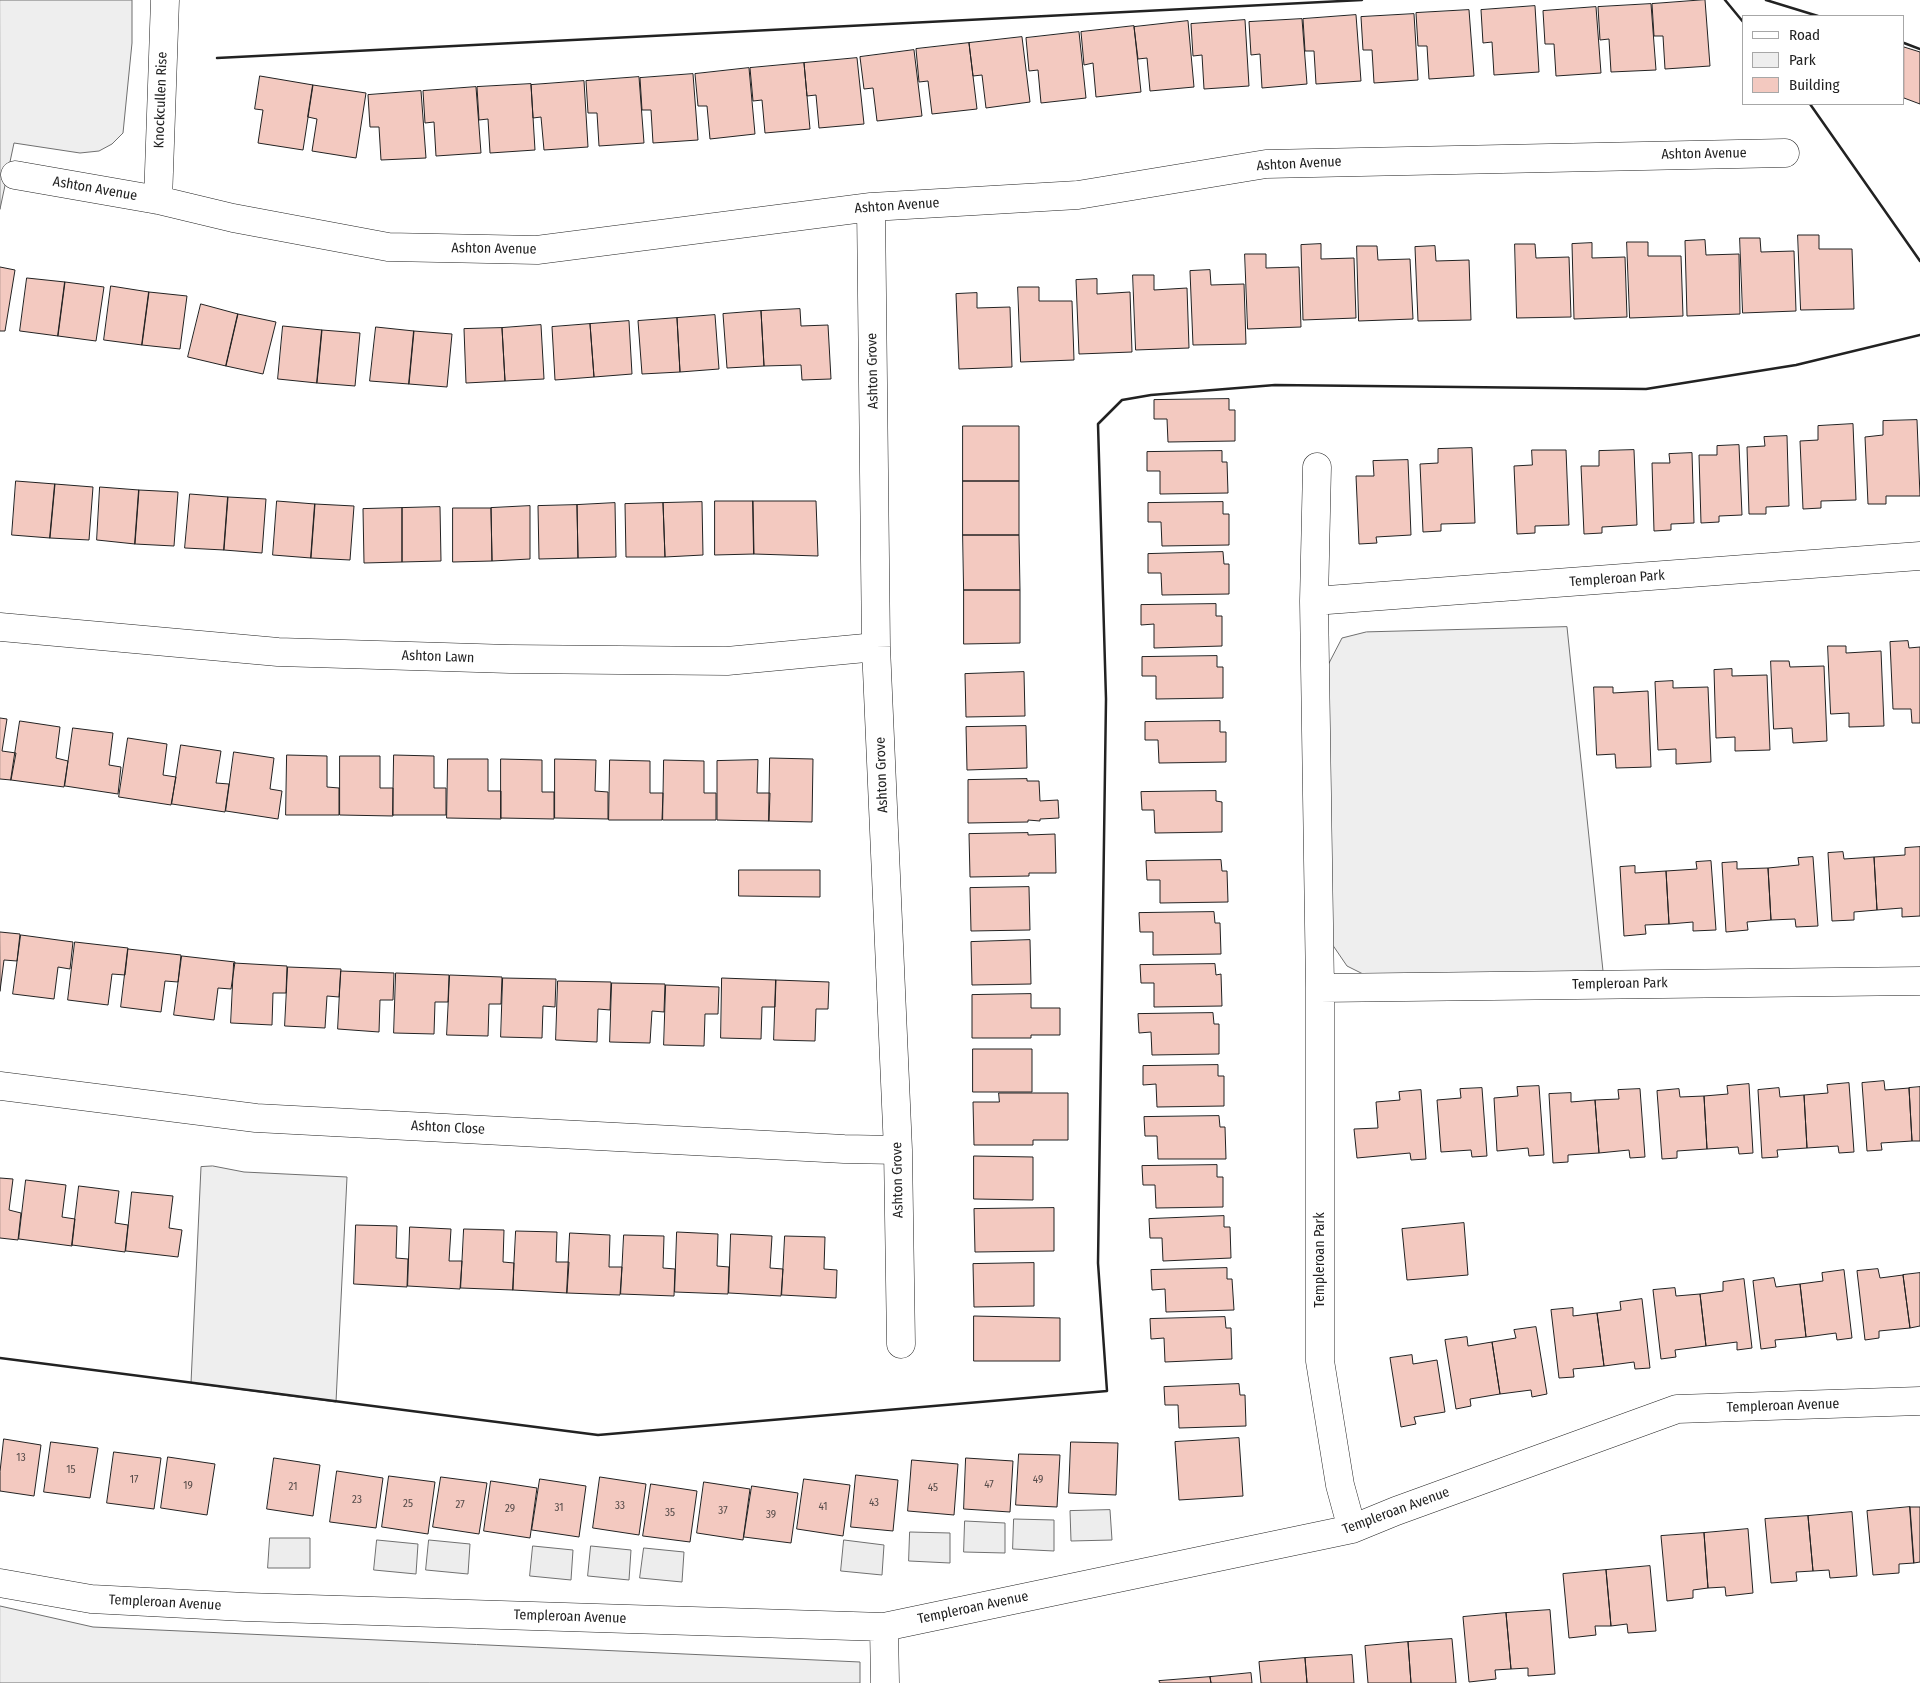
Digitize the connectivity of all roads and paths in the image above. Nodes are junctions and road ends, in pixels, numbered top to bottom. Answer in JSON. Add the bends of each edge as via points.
{"nodes":[{"id":1,"x":165,"y":0,"type":"edge"},
{"id":2,"x":1785,"y":153,"type":"dead end"},
{"id":3,"x":15,"y":175,"type":"dead end"},
{"id":4,"x":158,"y":200,"type":"junction"},
{"id":5,"x":871,"y":206,"type":"junction"},
{"id":6,"x":1317,"y":467,"type":"dead end"},
{"id":7,"x":1920,"y":556,"type":"edge"},
{"id":8,"x":1314,"y":601,"type":"junction"},
{"id":9,"x":0,"y":627,"type":"edge"},
{"id":10,"x":876,"y":647,"type":"junction"},
{"id":11,"x":1920,"y":981,"type":"edge"},
{"id":12,"x":1320,"y":988,"type":"junction"},
{"id":13,"x":0,"y":1086,"type":"edge"},
{"id":14,"x":898,"y":1150,"type":"junction"},
{"id":15,"x":901,"y":1344,"type":"dead end"},
{"id":16,"x":1920,"y":1401,"type":"edge"},
{"id":17,"x":1352,"y":1529,"type":"junction"},
{"id":18,"x":0,"y":1583,"type":"edge"},
{"id":19,"x":884,"y":1627,"type":"junction"},
{"id":20,"x":885,"y":1683,"type":"edge"}],
"edges":[{"from":1,"to":4,"type":"street","name":"Knockcullen Rise"},
{"from":2,"to":5,"type":"street","name":"Ashton Avenue","via":[[1266,164],[1078,194]]},
{"from":3,"to":4,"type":"street","name":"Ashton Avenue"},
{"from":4,"to":5,"type":"street","name":"Ashton Avenue","via":[[233,218],[388,247],[537,250]]},
{"from":5,"to":10,"type":"street","name":"Ashton Grove"},
{"from":6,"to":8,"type":"street","name":"Templeroan Park"},
{"from":7,"to":8,"type":"street","name":"Templeroan Park"},
{"from":8,"to":12,"type":"street","name":"Templeroan Park"},
{"from":9,"to":10,"type":"street","name":"Ashton Lawn","via":[[278,652],[510,659],[726,660]]},
{"from":10,"to":14,"type":"street","name":"Ashton Grove"},
{"from":11,"to":12,"type":"street","name":"Templeroan Park"},
{"from":12,"to":17,"type":"street","name":"Templeroan Park","via":[[1320,1361],[1340,1485]]},
{"from":13,"to":14,"type":"street","name":"Ashton Close","via":[[256,1118]]},
{"from":14,"to":15,"type":"street","name":"Ashton Grove"},
{"from":16,"to":17,"type":"street","name":"Templeroan Avenue","via":[[1677,1409]]},
{"from":17,"to":19,"type":"street","name":"Templeroan Avenue"},
{"from":18,"to":19,"type":"street","name":"Templeroan Avenue","via":[[91,1598],[245,1607]]},
{"from":19,"to":20,"type":"street"}]}
